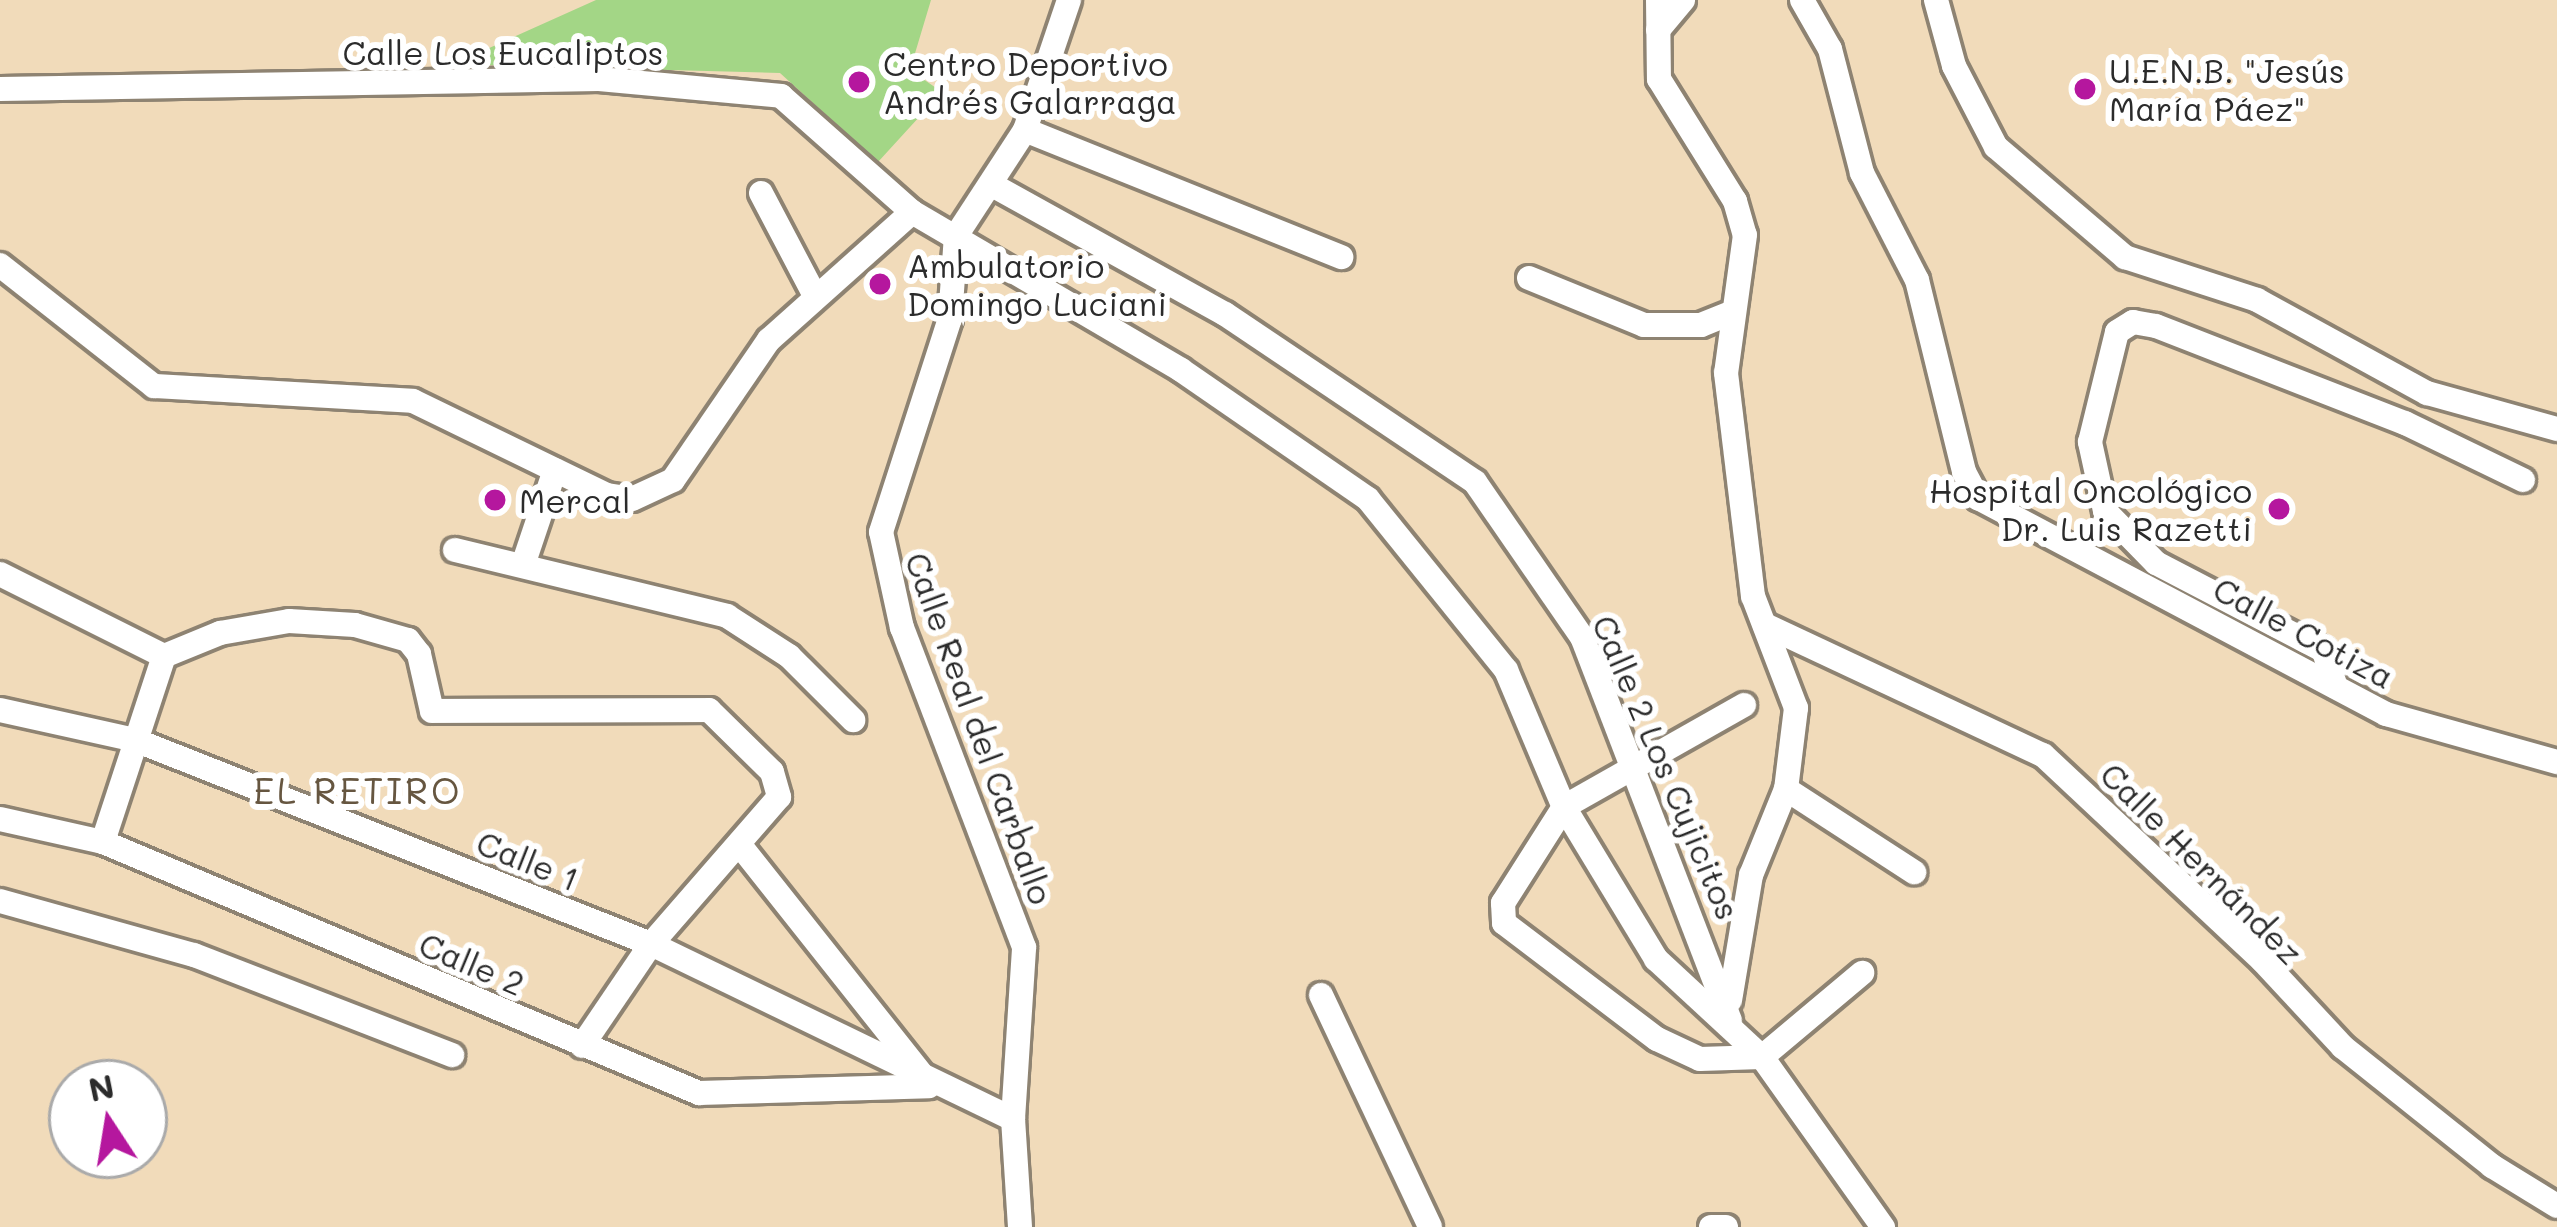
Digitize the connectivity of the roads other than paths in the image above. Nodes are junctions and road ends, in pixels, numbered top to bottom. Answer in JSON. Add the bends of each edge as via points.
{"nodes":[{"id":1,"x":1069,"y":0,"type":"edge"},
{"id":2,"x":1658,"y":0,"type":"edge"},
{"id":3,"x":1683,"y":0,"type":"edge"},
{"id":4,"x":1802,"y":0,"type":"edge"},
{"id":5,"x":1936,"y":0,"type":"edge"},
{"id":6,"x":1658,"y":30,"type":"junction"},
{"id":7,"x":0,"y":89,"type":"edge"},
{"id":8,"x":1025,"y":130,"type":"junction"},
{"id":9,"x":994,"y":186,"type":"junction"},
{"id":10,"x":761,"y":193,"type":"dead end"},
{"id":11,"x":912,"y":212,"type":"junction"},
{"id":12,"x":956,"y":236,"type":"junction"},
{"id":13,"x":1341,"y":257,"type":"dead end"},
{"id":14,"x":0,"y":266,"type":"edge"},
{"id":15,"x":1529,"y":278,"type":"dead end"},
{"id":16,"x":815,"y":296,"type":"junction"},
{"id":17,"x":1734,"y":311,"type":"junction"},
{"id":18,"x":2557,"y":428,"type":"edge"},
{"id":19,"x":555,"y":470,"type":"junction"},
{"id":20,"x":2523,"y":481,"type":"dead end"},
{"id":21,"x":455,"y":550,"type":"dead end"},
{"id":22,"x":523,"y":565,"type":"junction"},
{"id":23,"x":0,"y":574,"type":"edge"},
{"id":24,"x":1765,"y":625,"type":"junction"},
{"id":25,"x":164,"y":656,"type":"junction"},
{"id":26,"x":2336,"y":686,"type":"junction"},
{"id":27,"x":1744,"y":705,"type":"dead end"},
{"id":28,"x":0,"y":710,"type":"edge"},
{"id":29,"x":853,"y":720,"type":"dead end"},
{"id":30,"x":135,"y":740,"type":"junction"},
{"id":31,"x":2557,"y":761,"type":"edge"},
{"id":32,"x":1630,"y":772,"type":"junction"},
{"id":33,"x":1786,"y":789,"type":"junction"},
{"id":34,"x":1564,"y":807,"type":"junction"},
{"id":35,"x":0,"y":819,"type":"edge"},
{"id":36,"x":103,"y":842,"type":"junction"},
{"id":37,"x":739,"y":844,"type":"junction"},
{"id":38,"x":1914,"y":872,"type":"dead end"},
{"id":39,"x":0,"y":901,"type":"edge"},
{"id":40,"x":651,"y":944,"type":"junction"},
{"id":41,"x":1862,"y":973,"type":"dead end"},
{"id":42,"x":1321,"y":994,"type":"dead end"},
{"id":43,"x":1730,"y":1020,"type":"junction"},
{"id":44,"x":582,"y":1046,"type":"junction"},
{"id":45,"x":452,"y":1055,"type":"dead end"},
{"id":46,"x":1762,"y":1058,"type":"junction"},
{"id":47,"x":931,"y":1086,"type":"junction"},
{"id":48,"x":1013,"y":1119,"type":"junction"},
{"id":49,"x":2557,"y":1206,"type":"edge"},
{"id":50,"x":1020,"y":1227,"type":"edge"},
{"id":51,"x":1430,"y":1227,"type":"edge"},
{"id":52,"x":1711,"y":1227,"type":"edge"},
{"id":53,"x":1726,"y":1227,"type":"edge"},
{"id":54,"x":1883,"y":1227,"type":"edge"}],
"edges":[{"from":1,"to":8,"type":"street"},
{"from":2,"to":6,"type":"street"},
{"from":3,"to":6,"type":"street"},
{"from":4,"to":26,"type":"street","name":"Calle Cotiza","via":[[1830,49],[1862,173],[1916,280],[1964,472],[1978,497]]},
{"from":5,"to":18,"type":"street","via":[[1954,66],[1996,147],[2126,257],[2257,300],[2427,393]]},
{"from":6,"to":17,"type":"street","via":[[1658,79],[1735,201],[1745,235]]},
{"from":7,"to":11,"type":"street","name":"Calle Los Eucaliptos","via":[[599,79],[769,93]]},
{"from":8,"to":9,"type":"street"},
{"from":8,"to":13,"type":"street"},
{"from":9,"to":12,"type":"street"},
{"from":9,"to":32,"type":"street","name":"Calle 2 Los Cujicitos","via":[[1225,314],[1465,472],[1582,637]]},
{"from":10,"to":16,"type":"street"},
{"from":11,"to":12,"type":"street","name":"Calle Los Eucaliptos"},
{"from":11,"to":16,"type":"street"},
{"from":12,"to":34,"type":"street","name":"Calle Los Eucaliptos","via":[[1181,370],[1368,499],[1506,670]]},
{"from":12,"to":48,"type":"street","name":"Calle Real del Carballo","via":[[950,319],[881,553],[1024,946]]},
{"from":14,"to":19,"type":"street","via":[[154,386],[413,401]]},
{"from":15,"to":17,"type":"street","via":[[1644,326],[1701,325]]},
{"from":16,"to":19,"type":"street","via":[[769,340],[673,481],[632,499]]},
{"from":17,"to":24,"type":"street","via":[[1726,373],[1753,596]]},
{"from":19,"to":22,"type":"street"},
{"from":20,"to":26,"type":"street","via":[[2405,423],[2156,326],[2132,322],[2117,332],[2090,449],[2105,511],[2156,563],[2323,650]]},
{"from":21,"to":22,"type":"street"},
{"from":22,"to":29,"type":"street","via":[[727,616],[789,656]]},
{"from":23,"to":25,"type":"street"},
{"from":24,"to":33,"type":"street","via":[[1796,708]]},
{"from":24,"to":49,"type":"street","name":"Calle Hernández","via":[[2044,755],[2343,1047],[2492,1166]]},
{"from":25,"to":30,"type":"street"},
{"from":25,"to":37,"type":"street","via":[[220,633],[289,621],[355,625],[407,640],[419,653],[432,711],[709,710],[772,772],[779,796]]},
{"from":26,"to":31,"type":"street","name":"Calle Cotiza","via":[[2386,713]]},
{"from":27,"to":32,"type":"street"},
{"from":28,"to":30,"type":"street","name":"Calle 1"},
{"from":30,"to":36,"type":"street"},
{"from":30,"to":40,"type":"street","name":"Calle 1"},
{"from":32,"to":34,"type":"street"},
{"from":32,"to":43,"type":"street","name":"Calle 2 Los Cujicitos","via":[[1700,928]]},
{"from":33,"to":38,"type":"street"},
{"from":33,"to":43,"type":"street","via":[[1751,875]]},
{"from":34,"to":43,"type":"street","name":"Calle Los Eucaliptos","via":[[1656,959],[1684,991]]},
{"from":34,"to":46,"type":"street","via":[[1503,903],[1504,923],[1658,1039],[1700,1059]]},
{"from":35,"to":36,"type":"street","name":"Calle 2"},
{"from":36,"to":44,"type":"street","name":"Calle 2"},
{"from":37,"to":40,"type":"street"},
{"from":37,"to":47,"type":"street"},
{"from":39,"to":45,"type":"street","via":[[194,955]]},
{"from":40,"to":44,"type":"street"},
{"from":40,"to":47,"type":"street","name":"Calle 1"},
{"from":41,"to":46,"type":"street"},
{"from":42,"to":51,"type":"street"},
{"from":43,"to":46,"type":"street"},
{"from":44,"to":47,"type":"street","name":"Calle 2","via":[[699,1093]]},
{"from":46,"to":54,"type":"street"},
{"from":47,"to":48,"type":"street","name":"Calle 1"},
{"from":48,"to":50,"type":"street","name":"Calle Real del Carballo"},
{"from":52,"to":53,"type":"street"}]}
